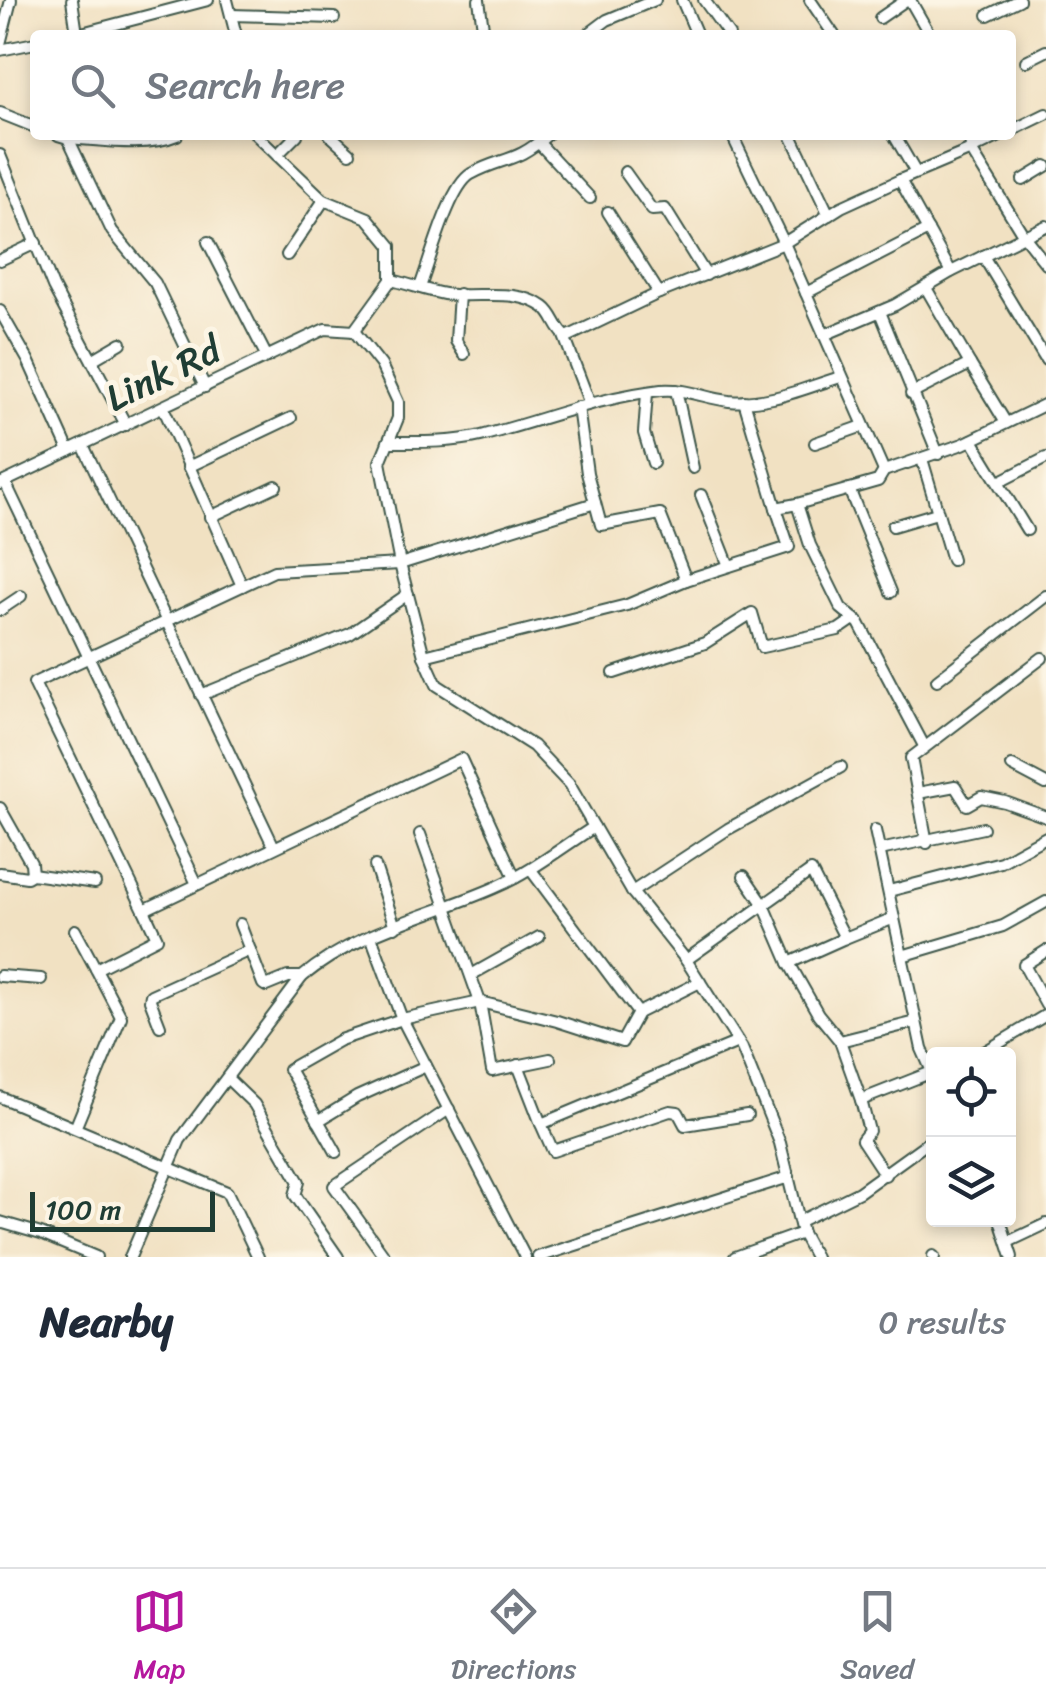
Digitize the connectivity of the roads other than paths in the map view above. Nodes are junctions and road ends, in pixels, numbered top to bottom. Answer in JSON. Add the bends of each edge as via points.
{"nodes":[{"id":1,"x":11,"y":0,"type":"edge"},
{"id":2,"x":72,"y":0,"type":"edge"},
{"id":3,"x":208,"y":0,"type":"edge"},
{"id":4,"x":227,"y":0,"type":"edge"},
{"id":5,"x":480,"y":0,"type":"edge"},
{"id":6,"x":651,"y":0,"type":"edge"},
{"id":7,"x":682,"y":0,"type":"edge"},
{"id":8,"x":704,"y":0,"type":"edge"},
{"id":9,"x":810,"y":0,"type":"edge"},
{"id":10,"x":908,"y":0,"type":"edge"},
{"id":11,"x":1019,"y":0,"type":"edge"},
{"id":12,"x":988,"y":15,"type":"dead end"},
{"id":13,"x":231,"y":16,"type":"junction"},
{"id":14,"x":334,"y":18,"type":"dead end"},
{"id":15,"x":880,"y":18,"type":"dead end"},
{"id":16,"x":124,"y":22,"type":"junction"},
{"id":17,"x":75,"y":30,"type":"edge"},
{"id":18,"x":94,"y":30,"type":"edge"},
{"id":19,"x":126,"y":30,"type":"edge"},
{"id":20,"x":235,"y":30,"type":"edge"},
{"id":21,"x":483,"y":30,"type":"edge"},
{"id":22,"x":593,"y":30,"type":"edge"},
{"id":23,"x":695,"y":30,"type":"edge"},
{"id":24,"x":725,"y":30,"type":"edge"},
{"id":25,"x":831,"y":30,"type":"edge"},
{"id":26,"x":927,"y":30,"type":"edge"},
{"id":27,"x":30,"y":44,"type":"edge"},
{"id":28,"x":0,"y":47,"type":"edge"},
{"id":29,"x":1046,"y":51,"type":"edge"},
{"id":30,"x":1026,"y":61,"type":"dead end"},
{"id":31,"x":0,"y":112,"type":"edge"},
{"id":32,"x":1046,"y":114,"type":"edge"},
{"id":33,"x":30,"y":125,"type":"edge"},
{"id":34,"x":1016,"y":128,"type":"edge"},
{"id":35,"x":65,"y":140,"type":"edge"},
{"id":36,"x":261,"y":140,"type":"edge"},
{"id":37,"x":292,"y":140,"type":"edge"},
{"id":38,"x":336,"y":140,"type":"edge"},
{"id":39,"x":542,"y":140,"type":"edge"},
{"id":40,"x":544,"y":140,"type":"edge"},
{"id":41,"x":734,"y":140,"type":"edge"},
{"id":42,"x":793,"y":140,"type":"edge"},
{"id":43,"x":897,"y":140,"type":"edge"},
{"id":44,"x":971,"y":140,"type":"edge"},
{"id":45,"x":992,"y":140,"type":"edge"},
{"id":46,"x":972,"y":150,"type":"junction"},
{"id":47,"x":350,"y":153,"type":"dead end"},
{"id":48,"x":0,"y":155,"type":"edge"},
{"id":49,"x":277,"y":155,"type":"junction"},
{"id":50,"x":1046,"y":166,"type":"edge"},
{"id":51,"x":625,"y":172,"type":"dead end"},
{"id":52,"x":916,"y":173,"type":"junction"},
{"id":53,"x":900,"y":180,"type":"junction"},
{"id":54,"x":1023,"y":180,"type":"dead end"},
{"id":55,"x":590,"y":198,"type":"dead end"},
{"id":56,"x":324,"y":200,"type":"junction"},
{"id":57,"x":608,"y":212,"type":"dead end"},
{"id":58,"x":829,"y":214,"type":"junction"},
{"id":59,"x":1046,"y":226,"type":"edge"},
{"id":60,"x":928,"y":230,"type":"junction"},
{"id":61,"x":1024,"y":236,"type":"junction"},
{"id":62,"x":208,"y":242,"type":"dead end"},
{"id":63,"x":36,"y":243,"type":"junction"},
{"id":64,"x":784,"y":243,"type":"junction"},
{"id":65,"x":287,"y":255,"type":"dead end"},
{"id":66,"x":982,"y":256,"type":"junction"},
{"id":67,"x":0,"y":260,"type":"edge"},
{"id":68,"x":1046,"y":264,"type":"edge"},
{"id":69,"x":951,"y":272,"type":"junction"},
{"id":70,"x":706,"y":275,"type":"junction"},
{"id":71,"x":392,"y":280,"type":"junction"},
{"id":72,"x":420,"y":288,"type":"junction"},
{"id":73,"x":926,"y":288,"type":"junction"},
{"id":74,"x":806,"y":292,"type":"junction"},
{"id":75,"x":659,"y":293,"type":"junction"},
{"id":76,"x":459,"y":294,"type":"junction"},
{"id":77,"x":0,"y":311,"type":"edge"},
{"id":78,"x":880,"y":312,"type":"junction"},
{"id":79,"x":354,"y":331,"type":"junction"},
{"id":80,"x":564,"y":336,"type":"junction"},
{"id":81,"x":824,"y":336,"type":"junction"},
{"id":82,"x":120,"y":343,"type":"dead end"},
{"id":83,"x":464,"y":354,"type":"dead end"},
{"id":84,"x":268,"y":357,"type":"junction"},
{"id":85,"x":92,"y":360,"type":"junction"},
{"id":86,"x":1046,"y":360,"type":"edge"},
{"id":87,"x":970,"y":364,"type":"junction"},
{"id":88,"x":841,"y":376,"type":"junction"},
{"id":89,"x":205,"y":387,"type":"junction"},
{"id":90,"x":676,"y":390,"type":"junction"},
{"id":91,"x":647,"y":392,"type":"junction"},
{"id":92,"x":911,"y":394,"type":"junction"},
{"id":93,"x":744,"y":402,"type":"junction"},
{"id":94,"x":1046,"y":404,"type":"edge"},
{"id":95,"x":584,"y":405,"type":"junction"},
{"id":96,"x":163,"y":407,"type":"junction"},
{"id":97,"x":291,"y":418,"type":"dead end"},
{"id":98,"x":1006,"y":423,"type":"junction"},
{"id":99,"x":126,"y":424,"type":"junction"},
{"id":100,"x":863,"y":426,"type":"junction"},
{"id":101,"x":972,"y":440,"type":"junction"},
{"id":102,"x":388,"y":442,"type":"junction"},
{"id":103,"x":815,"y":443,"type":"dead end"},
{"id":104,"x":83,"y":445,"type":"junction"},
{"id":105,"x":69,"y":451,"type":"junction"},
{"id":106,"x":938,"y":454,"type":"junction"},
{"id":107,"x":1046,"y":458,"type":"edge"},
{"id":108,"x":922,"y":459,"type":"junction"},
{"id":109,"x":653,"y":463,"type":"dead end"},
{"id":110,"x":188,"y":467,"type":"junction"},
{"id":111,"x":693,"y":468,"type":"dead end"},
{"id":112,"x":884,"y":471,"type":"junction"},
{"id":113,"x":998,"y":482,"type":"junction"},
{"id":114,"x":2,"y":483,"type":"edge"},
{"id":115,"x":276,"y":486,"type":"dead end"},
{"id":116,"x":849,"y":489,"type":"junction"},
{"id":117,"x":702,"y":494,"type":"dead end"},
{"id":118,"x":595,"y":503,"type":"junction"},
{"id":119,"x":797,"y":504,"type":"junction"},
{"id":120,"x":776,"y":508,"type":"junction"},
{"id":121,"x":937,"y":513,"type":"junction"},
{"id":122,"x":210,"y":517,"type":"junction"},
{"id":123,"x":892,"y":526,"type":"dead end"},
{"id":124,"x":1027,"y":530,"type":"dead end"},
{"id":125,"x":952,"y":560,"type":"dead end"},
{"id":126,"x":400,"y":564,"type":"junction"},
{"id":127,"x":729,"y":566,"type":"junction"},
{"id":128,"x":686,"y":580,"type":"junction"},
{"id":129,"x":242,"y":586,"type":"junction"},
{"id":130,"x":891,"y":592,"type":"dead end"},
{"id":131,"x":408,"y":594,"type":"junction"},
{"id":132,"x":21,"y":596,"type":"dead end"},
{"id":133,"x":1046,"y":596,"type":"edge"},
{"id":134,"x":0,"y":610,"type":"edge"},
{"id":135,"x":854,"y":619,"type":"junction"},
{"id":136,"x":164,"y":621,"type":"junction"},
{"id":137,"x":424,"y":656,"type":"junction"},
{"id":138,"x":89,"y":657,"type":"junction"},
{"id":139,"x":1042,"y":658,"type":"dead end"},
{"id":140,"x":614,"y":674,"type":"dead end"},
{"id":141,"x":937,"y":680,"type":"dead end"},
{"id":142,"x":201,"y":695,"type":"junction"},
{"id":143,"x":924,"y":746,"type":"junction"},
{"id":144,"x":1012,"y":766,"type":"dead end"},
{"id":145,"x":841,"y":767,"type":"dead end"},
{"id":146,"x":1046,"y":784,"type":"edge"},
{"id":147,"x":918,"y":794,"type":"junction"},
{"id":148,"x":0,"y":808,"type":"edge"},
{"id":149,"x":1046,"y":817,"type":"edge"},
{"id":150,"x":594,"y":826,"type":"junction"},
{"id":151,"x":983,"y":828,"type":"dead end"},
{"id":152,"x":876,"y":830,"type":"dead end"},
{"id":153,"x":420,"y":834,"type":"dead end"},
{"id":154,"x":1046,"y":837,"type":"edge"},
{"id":155,"x":928,"y":843,"type":"junction"},
{"id":156,"x":273,"y":846,"type":"junction"},
{"id":157,"x":880,"y":850,"type":"junction"},
{"id":158,"x":375,"y":866,"type":"dead end"},
{"id":159,"x":530,"y":870,"type":"junction"},
{"id":160,"x":0,"y":873,"type":"edge"},
{"id":161,"x":32,"y":874,"type":"junction"},
{"id":162,"x":744,"y":876,"type":"dead end"},
{"id":163,"x":516,"y":878,"type":"junction"},
{"id":164,"x":95,"y":883,"type":"dead end"},
{"id":165,"x":197,"y":884,"type":"junction"},
{"id":166,"x":632,"y":892,"type":"junction"},
{"id":167,"x":888,"y":892,"type":"junction"},
{"id":168,"x":1046,"y":902,"type":"edge"},
{"id":169,"x":764,"y":905,"type":"junction"},
{"id":170,"x":447,"y":908,"type":"junction"},
{"id":171,"x":144,"y":910,"type":"junction"},
{"id":172,"x":894,"y":918,"type":"junction"},
{"id":173,"x":240,"y":924,"type":"dead end"},
{"id":174,"x":394,"y":927,"type":"junction"},
{"id":175,"x":76,"y":930,"type":"dead end"},
{"id":176,"x":371,"y":936,"type":"junction"},
{"id":177,"x":539,"y":936,"type":"dead end"},
{"id":178,"x":845,"y":938,"type":"junction"},
{"id":179,"x":250,"y":950,"type":"junction"},
{"id":180,"x":1046,"y":951,"type":"edge"},
{"id":181,"x":902,"y":956,"type":"junction"},
{"id":182,"x":686,"y":960,"type":"junction"},
{"id":183,"x":788,"y":963,"type":"junction"},
{"id":184,"x":96,"y":969,"type":"junction"},
{"id":185,"x":470,"y":974,"type":"junction"},
{"id":186,"x":0,"y":976,"type":"edge"},
{"id":187,"x":302,"y":977,"type":"junction"},
{"id":188,"x":41,"y":979,"type":"dead end"},
{"id":189,"x":700,"y":982,"type":"junction"},
{"id":190,"x":480,"y":1002,"type":"junction"},
{"id":191,"x":1046,"y":1006,"type":"edge"},
{"id":192,"x":638,"y":1014,"type":"junction"},
{"id":193,"x":1046,"y":1015,"type":"edge"},
{"id":194,"x":402,"y":1020,"type":"junction"},
{"id":195,"x":916,"y":1022,"type":"junction"},
{"id":196,"x":160,"y":1026,"type":"dead end"},
{"id":197,"x":840,"y":1041,"type":"junction"},
{"id":198,"x":738,"y":1042,"type":"junction"},
{"id":199,"x":993,"y":1047,"type":"edge"},
{"id":200,"x":926,"y":1058,"type":"edge"},
{"id":201,"x":550,"y":1059,"type":"dead end"},
{"id":202,"x":518,"y":1065,"type":"junction"},
{"id":203,"x":426,"y":1066,"type":"junction"},
{"id":204,"x":926,"y":1077,"type":"edge"},
{"id":205,"x":228,"y":1079,"type":"junction"},
{"id":206,"x":0,"y":1097,"type":"edge"},
{"id":207,"x":862,"y":1100,"type":"junction"},
{"id":208,"x":448,"y":1109,"type":"junction"},
{"id":209,"x":746,"y":1115,"type":"dead end"},
{"id":210,"x":318,"y":1122,"type":"junction"},
{"id":211,"x":542,"y":1124,"type":"junction"},
{"id":212,"x":76,"y":1126,"type":"junction"},
{"id":213,"x":926,"y":1144,"type":"edge"},
{"id":214,"x":336,"y":1152,"type":"dead end"},
{"id":215,"x":168,"y":1166,"type":"junction"},
{"id":216,"x":885,"y":1174,"type":"junction"},
{"id":217,"x":789,"y":1177,"type":"junction"},
{"id":218,"x":800,"y":1220,"type":"junction"},
{"id":219,"x":0,"y":1222,"type":"edge"},
{"id":220,"x":1046,"y":1224,"type":"edge"},
{"id":221,"x":1003,"y":1227,"type":"edge"},
{"id":222,"x":802,"y":1234,"type":"junction"},
{"id":223,"x":1008,"y":1242,"type":"junction"},
{"id":224,"x":96,"y":1257,"type":"edge"},
{"id":225,"x":130,"y":1257,"type":"edge"},
{"id":226,"x":258,"y":1257,"type":"edge"},
{"id":227,"x":338,"y":1257,"type":"edge"},
{"id":228,"x":384,"y":1257,"type":"edge"},
{"id":229,"x":524,"y":1257,"type":"edge"},
{"id":230,"x":538,"y":1257,"type":"edge"},
{"id":231,"x":736,"y":1257,"type":"edge"},
{"id":232,"x":815,"y":1257,"type":"edge"},
{"id":233,"x":1012,"y":1257,"type":"edge"}],
"edges":[{"from":1,"to":28,"type":"street"},
{"from":2,"to":17,"type":"street"},
{"from":3,"to":16,"type":"street"},
{"from":4,"to":13,"type":"street"},
{"from":5,"to":21,"type":"street"},
{"from":6,"to":22,"type":"street"},
{"from":7,"to":23,"type":"street"},
{"from":8,"to":24,"type":"street"},
{"from":9,"to":25,"type":"street"},
{"from":10,"to":15,"type":"street"},
{"from":10,"to":26,"type":"street"},
{"from":11,"to":12,"type":"street"},
{"from":13,"to":14,"type":"street"},
{"from":13,"to":20,"type":"street"},
{"from":16,"to":18,"type":"street"},
{"from":16,"to":19,"type":"street"},
{"from":27,"to":28,"type":"street"},
{"from":29,"to":30,"type":"street"},
{"from":31,"to":33,"type":"street"},
{"from":32,"to":34,"type":"street"},
{"from":35,"to":89,"type":"street","via":[[112,231],[156,283]]},
{"from":36,"to":49,"type":"street"},
{"from":37,"to":49,"type":"street"},
{"from":38,"to":47,"type":"street"},
{"from":39,"to":72,"type":"street","via":[[459,184]]},
{"from":40,"to":55,"type":"street"},
{"from":41,"to":64,"type":"street"},
{"from":42,"to":58,"type":"street"},
{"from":43,"to":52,"type":"street"},
{"from":44,"to":46,"type":"street"},
{"from":45,"to":46,"type":"street"},
{"from":46,"to":52,"type":"street"},
{"from":46,"to":61,"type":"street"},
{"from":48,"to":63,"type":"street"},
{"from":49,"to":56,"type":"street"},
{"from":50,"to":54,"type":"street"},
{"from":51,"to":70,"type":"street","via":[[652,210],[665,210]]},
{"from":52,"to":53,"type":"street"},
{"from":53,"to":58,"type":"street"},
{"from":53,"to":60,"type":"street"},
{"from":56,"to":65,"type":"street"},
{"from":56,"to":71,"type":"street","via":[[368,218],[392,246]]},
{"from":57,"to":75,"type":"street"},
{"from":58,"to":64,"type":"street"},
{"from":59,"to":61,"type":"street"},
{"from":60,"to":69,"type":"street"},
{"from":60,"to":74,"type":"street"},
{"from":61,"to":66,"type":"street"},
{"from":61,"to":68,"type":"street"},
{"from":62,"to":84,"type":"street"},
{"from":63,"to":67,"type":"street"},
{"from":63,"to":85,"type":"street"},
{"from":64,"to":70,"type":"street"},
{"from":64,"to":74,"type":"street"},
{"from":66,"to":69,"type":"street"},
{"from":66,"to":86,"type":"street"},
{"from":69,"to":73,"type":"street"},
{"from":70,"to":75,"type":"street"},
{"from":71,"to":72,"type":"street"},
{"from":71,"to":79,"type":"street"},
{"from":72,"to":76,"type":"street"},
{"from":73,"to":78,"type":"street"},
{"from":73,"to":87,"type":"street"},
{"from":74,"to":81,"type":"street"},
{"from":75,"to":80,"type":"street"},
{"from":76,"to":80,"type":"street","via":[[533,302]]},
{"from":76,"to":83,"type":"street","via":[[456,341]]},
{"from":77,"to":105,"type":"street"},
{"from":78,"to":81,"type":"street"},
{"from":78,"to":92,"type":"street"},
{"from":79,"to":84,"type":"street","name":"Link Rd","via":[[326,329]]},
{"from":79,"to":102,"type":"street","via":[[381,364],[398,402]]},
{"from":80,"to":95,"type":"street"},
{"from":81,"to":88,"type":"street"},
{"from":82,"to":85,"type":"street"},
{"from":84,"to":89,"type":"street","name":"Link Rd"},
{"from":85,"to":99,"type":"street"},
{"from":87,"to":92,"type":"street"},
{"from":87,"to":98,"type":"street"},
{"from":88,"to":93,"type":"street","via":[[777,399]]},
{"from":88,"to":100,"type":"street"},
{"from":89,"to":96,"type":"street","name":"Link Rd"},
{"from":90,"to":91,"type":"street"},
{"from":90,"to":93,"type":"street"},
{"from":90,"to":111,"type":"street"},
{"from":91,"to":95,"type":"street"},
{"from":91,"to":109,"type":"street","via":[[644,433]]},
{"from":92,"to":106,"type":"street"},
{"from":93,"to":120,"type":"street"},
{"from":94,"to":98,"type":"street"},
{"from":95,"to":102,"type":"street","via":[[480,436]]},
{"from":95,"to":118,"type":"street"},
{"from":96,"to":99,"type":"street","name":"Link Rd"},
{"from":96,"to":110,"type":"street"},
{"from":97,"to":110,"type":"street"},
{"from":98,"to":101,"type":"street"},
{"from":99,"to":104,"type":"street","name":"Link Rd"},
{"from":100,"to":103,"type":"street"},
{"from":100,"to":112,"type":"street"},
{"from":101,"to":106,"type":"street"},
{"from":101,"to":113,"type":"street"},
{"from":102,"to":126,"type":"street","via":[[380,462]]},
{"from":104,"to":105,"type":"street","name":"Link Rd"},
{"from":104,"to":136,"type":"street"},
{"from":105,"to":114,"type":"street","name":"Link Rd"},
{"from":106,"to":108,"type":"street"},
{"from":107,"to":113,"type":"street"},
{"from":108,"to":112,"type":"street"},
{"from":108,"to":121,"type":"street"},
{"from":110,"to":122,"type":"street"},
{"from":112,"to":116,"type":"street","via":[[878,481]]},
{"from":113,"to":124,"type":"street"},
{"from":114,"to":138,"type":"street"},
{"from":115,"to":122,"type":"street"},
{"from":116,"to":119,"type":"street"},
{"from":116,"to":130,"type":"street"},
{"from":117,"to":127,"type":"street"},
{"from":118,"to":126,"type":"street"},
{"from":118,"to":128,"type":"street","via":[[601,526],[660,514]]},
{"from":119,"to":120,"type":"street"},
{"from":119,"to":135,"type":"street","via":[[841,608]]},
{"from":120,"to":127,"type":"street","via":[[789,547]]},
{"from":121,"to":123,"type":"street"},
{"from":121,"to":125,"type":"street"},
{"from":122,"to":129,"type":"street"},
{"from":126,"to":129,"type":"street","via":[[282,568]]},
{"from":126,"to":131,"type":"street"},
{"from":127,"to":128,"type":"street"},
{"from":128,"to":137,"type":"street","via":[[627,606]]},
{"from":129,"to":136,"type":"street"},
{"from":131,"to":137,"type":"street"},
{"from":131,"to":142,"type":"street","via":[[350,634]]},
{"from":132,"to":134,"type":"street"},
{"from":133,"to":141,"type":"street"},
{"from":135,"to":140,"type":"street","via":[[838,630],[762,647],[752,614],[705,644]]},
{"from":135,"to":143,"type":"street"},
{"from":136,"to":138,"type":"street"},
{"from":136,"to":142,"type":"street"},
{"from":137,"to":150,"type":"street","via":[[436,685],[533,746],[569,784]]},
{"from":138,"to":165,"type":"street"},
{"from":138,"to":171,"type":"street","via":[[34,683]]},
{"from":139,"to":143,"type":"street"},
{"from":142,"to":156,"type":"street"},
{"from":143,"to":147,"type":"street","via":[[911,758]]},
{"from":144,"to":146,"type":"street"},
{"from":145,"to":166,"type":"street"},
{"from":147,"to":149,"type":"street","via":[[953,785],[967,804],[981,797]]},
{"from":147,"to":155,"type":"street"},
{"from":148,"to":161,"type":"street"},
{"from":150,"to":159,"type":"street"},
{"from":150,"to":166,"type":"street"},
{"from":151,"to":155,"type":"street"},
{"from":152,"to":157,"type":"street"},
{"from":153,"to":170,"type":"street"},
{"from":154,"to":167,"type":"street","via":[[1001,862]]},
{"from":155,"to":157,"type":"street"},
{"from":156,"to":163,"type":"street","via":[[461,759]]},
{"from":156,"to":165,"type":"street"},
{"from":157,"to":167,"type":"street"},
{"from":158,"to":174,"type":"street"},
{"from":159,"to":163,"type":"street"},
{"from":159,"to":192,"type":"street"},
{"from":160,"to":161,"type":"street"},
{"from":161,"to":164,"type":"street"},
{"from":162,"to":169,"type":"street"},
{"from":163,"to":170,"type":"street"},
{"from":165,"to":171,"type":"street"},
{"from":166,"to":182,"type":"street"},
{"from":167,"to":172,"type":"street"},
{"from":168,"to":181,"type":"street","via":[[1003,926]]},
{"from":169,"to":178,"type":"street","via":[[811,871]]},
{"from":169,"to":182,"type":"street"},
{"from":169,"to":183,"type":"street"},
{"from":170,"to":174,"type":"street"},
{"from":170,"to":185,"type":"street"},
{"from":171,"to":184,"type":"street","via":[[156,938]]},
{"from":172,"to":178,"type":"street"},
{"from":172,"to":181,"type":"street"},
{"from":173,"to":179,"type":"street"},
{"from":174,"to":176,"type":"street"},
{"from":175,"to":184,"type":"street"},
{"from":176,"to":187,"type":"street"},
{"from":176,"to":194,"type":"street"},
{"from":177,"to":185,"type":"street"},
{"from":178,"to":183,"type":"street"},
{"from":179,"to":187,"type":"street","via":[[266,986]]},
{"from":179,"to":196,"type":"street","via":[[151,995]]},
{"from":180,"to":191,"type":"street","via":[[1024,965]]},
{"from":181,"to":195,"type":"street"},
{"from":182,"to":189,"type":"street"},
{"from":183,"to":197,"type":"street"},
{"from":184,"to":212,"type":"street","via":[[121,1017]]},
{"from":185,"to":190,"type":"street"},
{"from":186,"to":188,"type":"street"},
{"from":187,"to":205,"type":"street"},
{"from":189,"to":192,"type":"street"},
{"from":189,"to":198,"type":"street"},
{"from":190,"to":192,"type":"street","via":[[622,1042]]},
{"from":190,"to":194,"type":"street"},
{"from":190,"to":202,"type":"street","via":[[492,1071]]},
{"from":193,"to":199,"type":"street"},
{"from":194,"to":203,"type":"street"},
{"from":194,"to":210,"type":"street","via":[[340,1040],[291,1067]]},
{"from":195,"to":197,"type":"street"},
{"from":195,"to":200,"type":"street"},
{"from":197,"to":207,"type":"street"},
{"from":198,"to":211,"type":"street"},
{"from":198,"to":217,"type":"street"},
{"from":201,"to":202,"type":"street"},
{"from":202,"to":211,"type":"street"},
{"from":203,"to":208,"type":"street"},
{"from":203,"to":210,"type":"street"},
{"from":204,"to":207,"type":"street"},
{"from":205,"to":215,"type":"street"},
{"from":205,"to":227,"type":"street","via":[[254,1104],[299,1182],[295,1195]]},
{"from":206,"to":212,"type":"street"},
{"from":207,"to":216,"type":"street","via":[[869,1131],[862,1140]]},
{"from":208,"to":228,"type":"street","via":[[334,1186]]},
{"from":208,"to":229,"type":"street"},
{"from":209,"to":211,"type":"street","via":[[685,1125],[670,1111],[553,1151]]},
{"from":210,"to":214,"type":"street"},
{"from":212,"to":215,"type":"street"},
{"from":213,"to":216,"type":"street"},
{"from":215,"to":225,"type":"street"},
{"from":215,"to":226,"type":"street","via":[[227,1192]]},
{"from":216,"to":218,"type":"street"},
{"from":217,"to":218,"type":"street"},
{"from":217,"to":230,"type":"street"},
{"from":218,"to":222,"type":"street"},
{"from":219,"to":224,"type":"street"},
{"from":220,"to":223,"type":"street"},
{"from":221,"to":223,"type":"street"},
{"from":222,"to":231,"type":"street"},
{"from":222,"to":232,"type":"street"},
{"from":223,"to":233,"type":"street"}]}
